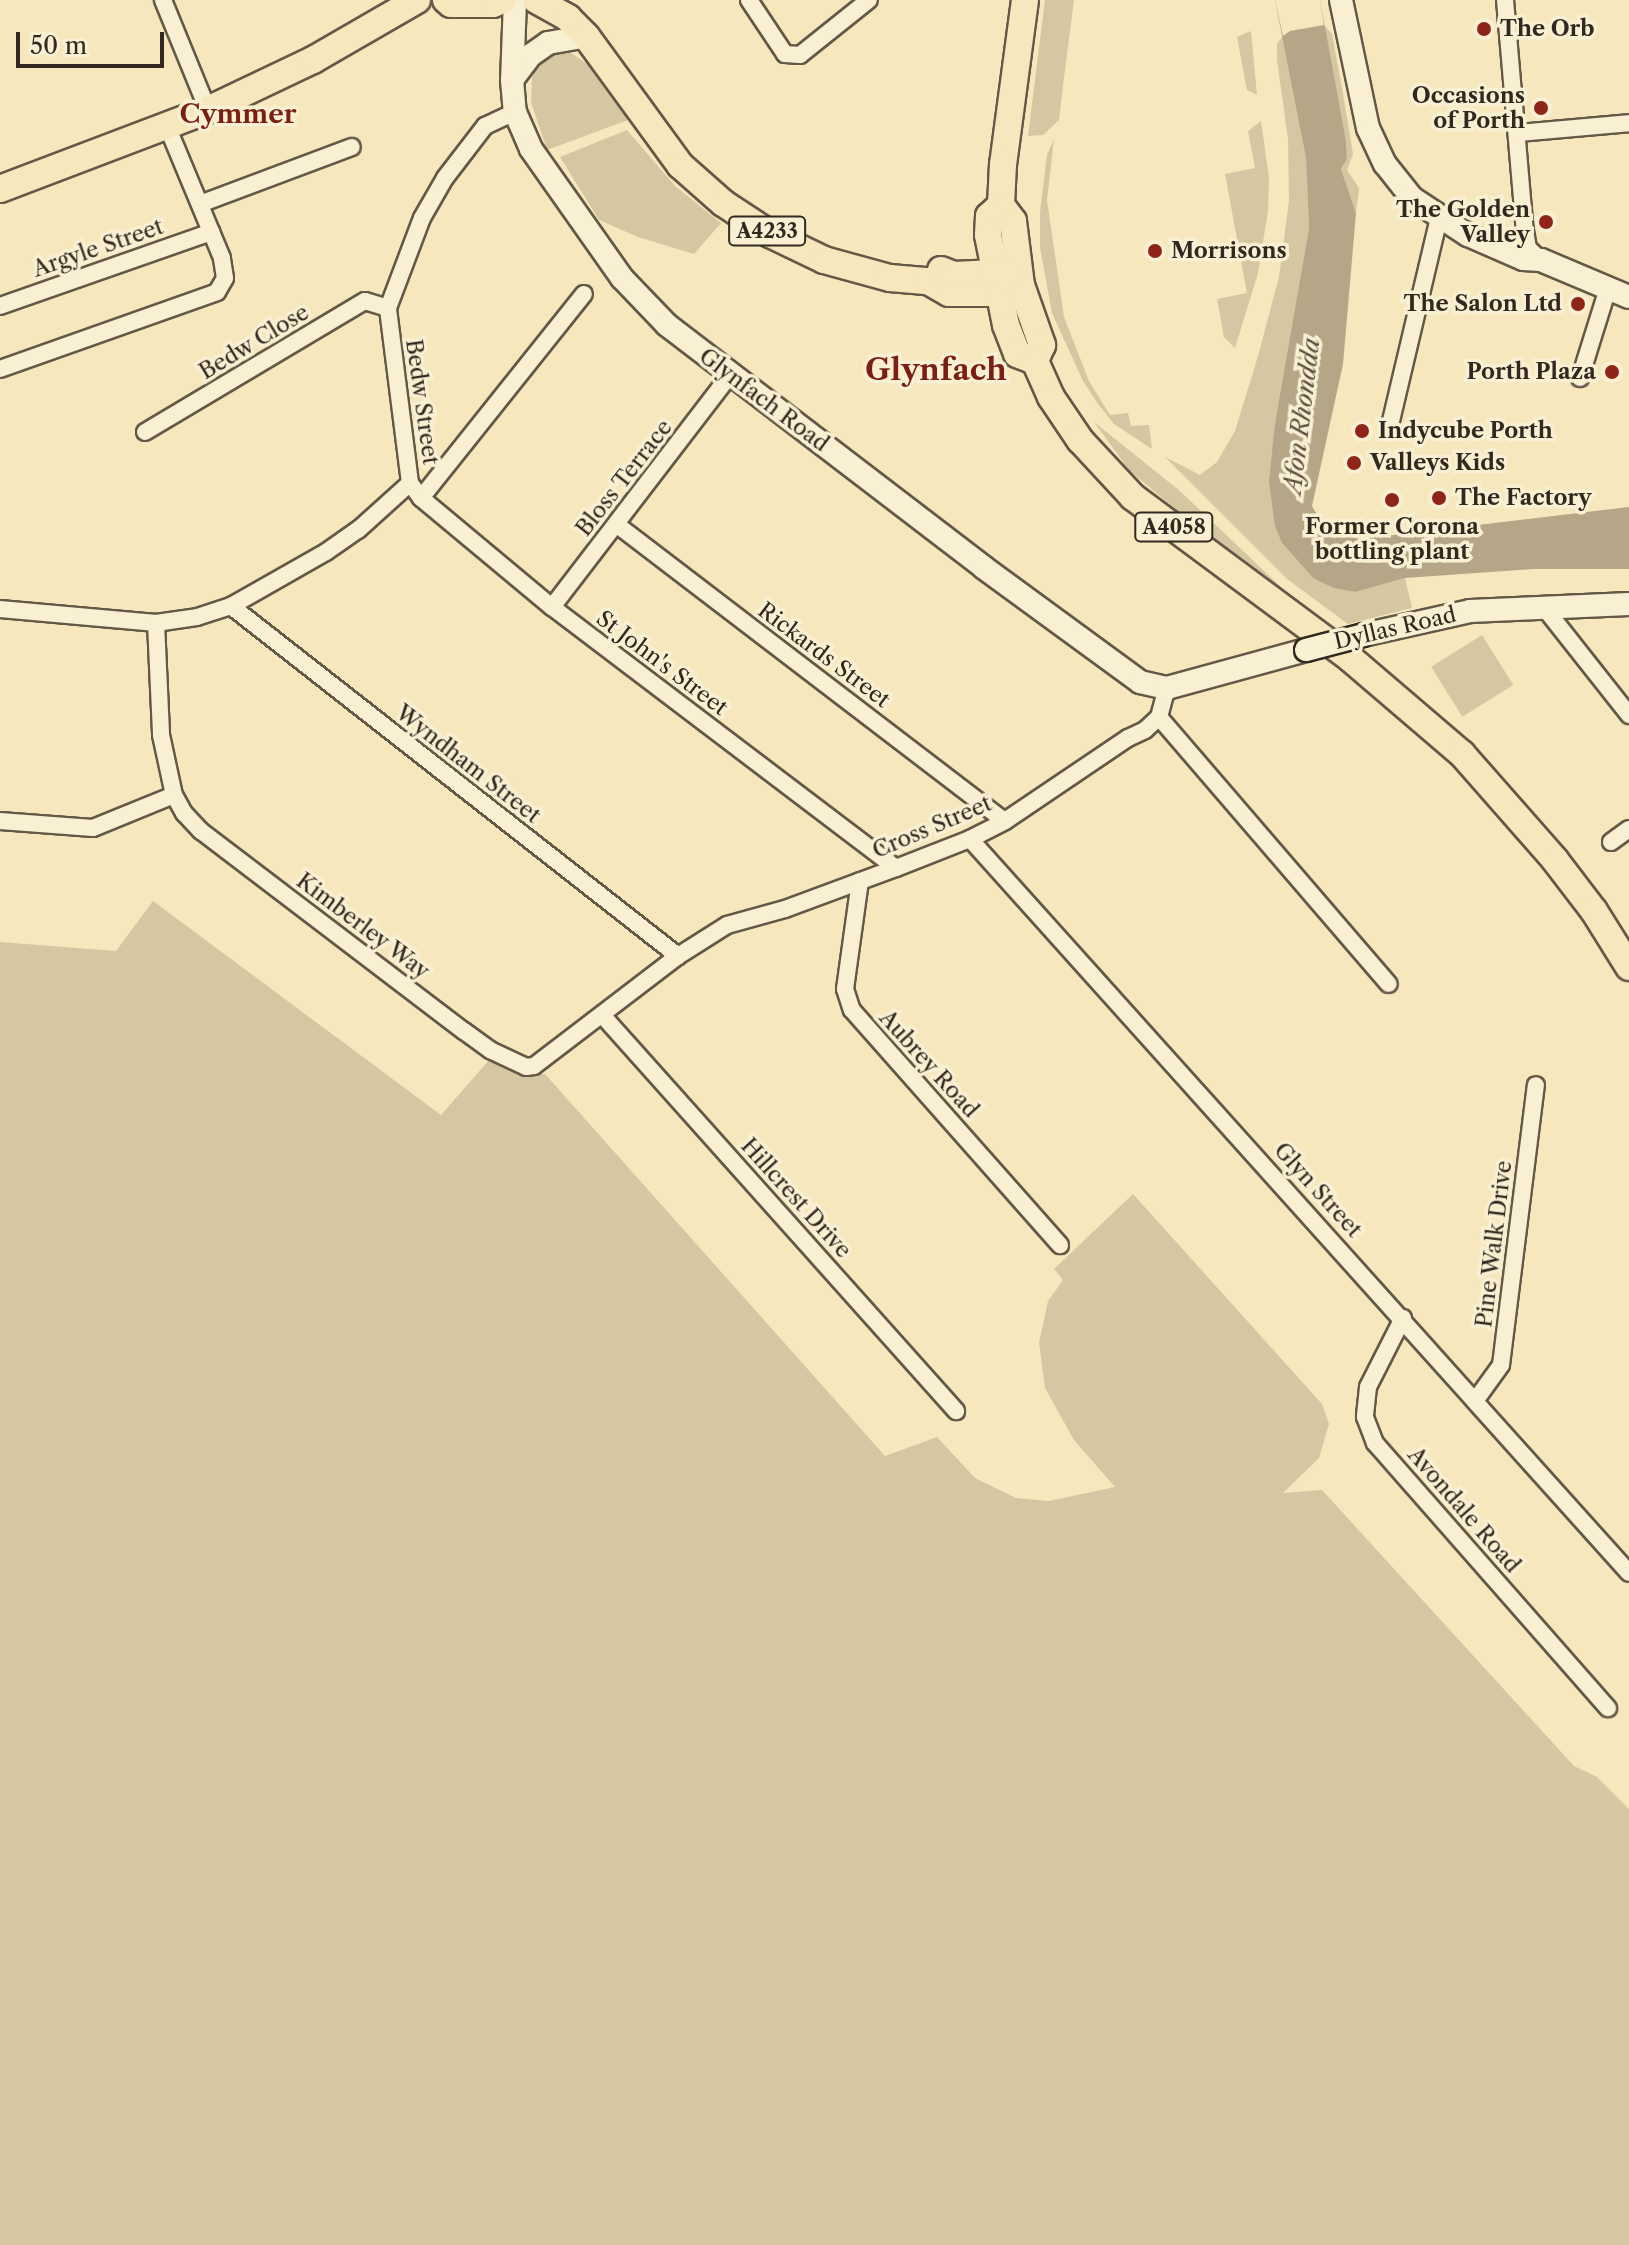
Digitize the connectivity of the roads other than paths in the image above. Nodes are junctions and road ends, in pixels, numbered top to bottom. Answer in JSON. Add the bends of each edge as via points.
{"nodes":[{"id":1,"x":163,"y":0,"type":"edge"},
{"id":2,"x":417,"y":0,"type":"edge"},
{"id":3,"x":446,"y":0,"type":"edge"},
{"id":4,"x":503,"y":0,"type":"edge"},
{"id":5,"x":515,"y":0,"type":"edge"},
{"id":6,"x":536,"y":0,"type":"edge"},
{"id":7,"x":749,"y":0,"type":"edge"},
{"id":8,"x":869,"y":0,"type":"edge"},
{"id":9,"x":1025,"y":0,"type":"edge"},
{"id":10,"x":1341,"y":0,"type":"edge"},
{"id":11,"x":1505,"y":0,"type":"edge"},
{"id":12,"x":586,"y":36,"type":"junction"},
{"id":13,"x":512,"y":80,"type":"junction"},
{"id":14,"x":208,"y":110,"type":"junction"},
{"id":15,"x":515,"y":112,"type":"junction"},
{"id":16,"x":1629,"y":123,"type":"edge"},
{"id":17,"x":167,"y":126,"type":"junction"},
{"id":18,"x":1518,"y":133,"type":"junction"},
{"id":19,"x":352,"y":147,"type":"dead end"},
{"id":20,"x":0,"y":189,"type":"edge"},
{"id":21,"x":200,"y":204,"type":"junction"},
{"id":22,"x":995,"y":216,"type":"junction"},
{"id":23,"x":1439,"y":218,"type":"junction"},
{"id":24,"x":211,"y":232,"type":"junction"},
{"id":25,"x":1541,"y":260,"type":"junction"},
{"id":26,"x":935,"y":276,"type":"junction"},
{"id":27,"x":1009,"y":286,"type":"junction"},
{"id":28,"x":1608,"y":288,"type":"junction"},
{"id":29,"x":584,"y":294,"type":"dead end"},
{"id":30,"x":1629,"y":297,"type":"edge"},
{"id":31,"x":0,"y":306,"type":"edge"},
{"id":32,"x":388,"y":308,"type":"junction"},
{"id":33,"x":0,"y":369,"type":"edge"},
{"id":34,"x":730,"y":375,"type":"junction"},
{"id":35,"x":1580,"y":378,"type":"dead end"},
{"id":36,"x":1390,"y":425,"type":"dead end"},
{"id":37,"x":145,"y":432,"type":"dead end"},
{"id":38,"x":410,"y":483,"type":"junction"},
{"id":39,"x":421,"y":498,"type":"junction"},
{"id":40,"x":616,"y":524,"type":"junction"},
{"id":41,"x":1629,"y":604,"type":"edge"},
{"id":42,"x":231,"y":606,"type":"junction"},
{"id":43,"x":1543,"y":606,"type":"junction"},
{"id":44,"x":552,"y":607,"type":"junction"},
{"id":45,"x":0,"y":609,"type":"edge"},
{"id":46,"x":156,"y":623,"type":"junction"},
{"id":47,"x":1167,"y":688,"type":"junction"},
{"id":48,"x":1629,"y":715,"type":"edge"},
{"id":49,"x":1159,"y":717,"type":"junction"},
{"id":50,"x":174,"y":795,"type":"junction"},
{"id":51,"x":0,"y":821,"type":"edge"},
{"id":52,"x":1005,"y":821,"type":"junction"},
{"id":53,"x":1629,"y":829,"type":"edge"},
{"id":54,"x":970,"y":839,"type":"junction"},
{"id":55,"x":1611,"y":842,"type":"dead end"},
{"id":56,"x":896,"y":868,"type":"junction"},
{"id":57,"x":860,"y":881,"type":"junction"},
{"id":58,"x":678,"y":956,"type":"junction"},
{"id":59,"x":1629,"y":967,"type":"edge"},
{"id":60,"x":1389,"y":984,"type":"dead end"},
{"id":61,"x":603,"y":1016,"type":"junction"},
{"id":62,"x":1536,"y":1085,"type":"dead end"},
{"id":63,"x":1060,"y":1245,"type":"dead end"},
{"id":64,"x":1403,"y":1318,"type":"junction"},
{"id":65,"x":1475,"y":1401,"type":"junction"},
{"id":66,"x":956,"y":1411,"type":"dead end"},
{"id":67,"x":1629,"y":1573,"type":"edge"},
{"id":68,"x":1608,"y":1708,"type":"dead end"}],
"edges":[{"from":1,"to":14,"type":"street"},
{"from":2,"to":14,"type":"main road","via":[[313,60]]},
{"from":3,"to":4,"type":"main road"},
{"from":5,"to":13,"type":"street","name":"Glynfach Road"},
{"from":6,"to":12,"type":"main road","number":"A4233","via":[[568,18]]},
{"from":7,"to":8,"type":"street","via":[[785,54],[800,55]]},
{"from":9,"to":22,"type":"main road","number":"A4058"},
{"from":10,"to":23,"type":"street","via":[[1375,147],[1412,198]]},
{"from":11,"to":18,"type":"street"},
{"from":12,"to":13,"type":"street","via":[[548,43]]},
{"from":12,"to":26,"type":"main road","number":"A4233","via":[[680,165],[723,203],[824,260],[890,278]]},
{"from":13,"to":15,"type":"street","name":"Glynfach Road"},
{"from":14,"to":17,"type":"main road"},
{"from":15,"to":32,"type":"street","name":"Bedw Street","via":[[485,126],[445,178],[422,218]]},
{"from":15,"to":34,"type":"street","name":"Glynfach Road","via":[[538,161],[622,278],[667,325]]},
{"from":16,"to":18,"type":"street"},
{"from":17,"to":20,"type":"main road"},
{"from":17,"to":21,"type":"street"},
{"from":18,"to":25,"type":"street","via":[[1528,248]]},
{"from":19,"to":21,"type":"street"},
{"from":21,"to":24,"type":"street"},
{"from":22,"to":26,"type":"main road","via":[[969,252]]},
{"from":22,"to":27,"type":"main road","number":"A4058","via":[[1013,221]]},
{"from":23,"to":25,"type":"street","via":[[1523,259]]},
{"from":23,"to":36,"type":"street"},
{"from":24,"to":31,"type":"street","name":"Argyle Street"},
{"from":24,"to":33,"type":"street","via":[[225,278],[217,292]]},
{"from":25,"to":28,"type":"street"},
{"from":26,"to":27,"type":"main road","number":"A4233","via":[[949,293]]},
{"from":27,"to":59,"type":"main road","number":"A4058","via":[[1017,354],[1035,361],[1080,440],[1133,497],[1351,659],[1462,754],[1555,860]]},
{"from":28,"to":30,"type":"street"},
{"from":28,"to":35,"type":"street"},
{"from":29,"to":39,"type":"street"},
{"from":32,"to":37,"type":"street","name":"Bedw Close","via":[[365,301]]},
{"from":32,"to":38,"type":"street","name":"Bedw Street"},
{"from":34,"to":40,"type":"street","name":"Bloss Terrace"},
{"from":34,"to":47,"type":"street","name":"Glynfach Road","via":[[1140,682]]},
{"from":38,"to":39,"type":"street","name":"St John's Street"},
{"from":38,"to":42,"type":"street","name":"Bedw Street","via":[[326,552]]},
{"from":39,"to":44,"type":"street","name":"St John's Street"},
{"from":40,"to":44,"type":"street","name":"Bloss Terrace"},
{"from":40,"to":52,"type":"street","name":"Rickards Street"},
{"from":41,"to":43,"type":"street","name":"Dyllas Road"},
{"from":42,"to":46,"type":"street","name":"Bedw Street"},
{"from":42,"to":58,"type":"street","name":"Wyndham Street"},
{"from":43,"to":47,"type":"street","name":"Dyllas Road","bridge":true,"via":[[1470,611]]},
{"from":43,"to":48,"type":"street"},
{"from":44,"to":56,"type":"street","name":"St John's Street"},
{"from":45,"to":46,"type":"street","name":"Bedw Street"},
{"from":46,"to":50,"type":"street","name":"Kimberley Way","via":[[161,735]]},
{"from":47,"to":49,"type":"street"},
{"from":49,"to":52,"type":"street","name":"Cross Street"},
{"from":49,"to":60,"type":"street"},
{"from":50,"to":51,"type":"street","via":[[93,828]]},
{"from":50,"to":61,"type":"street","name":"Kimberley Way","via":[[201,831],[490,1050],[534,1066]]},
{"from":52,"to":54,"type":"street","name":"Cross Street"},
{"from":53,"to":55,"type":"street"},
{"from":54,"to":56,"type":"street","name":"Cross Street"},
{"from":54,"to":64,"type":"street","name":"Glyn Street"},
{"from":56,"to":57,"type":"street","name":"Cross Street"},
{"from":57,"to":58,"type":"street","name":"Cross Street","via":[[727,925]]},
{"from":57,"to":63,"type":"street","name":"Aubrey Road","via":[[845,989],[852,1010]]},
{"from":58,"to":61,"type":"street","name":"Kimberley Way"},
{"from":61,"to":66,"type":"street","name":"Hillcrest Drive"},
{"from":62,"to":65,"type":"street","name":"Pine Walk Drive","via":[[1501,1365]]},
{"from":64,"to":65,"type":"street","name":"Glyn Street"},
{"from":64,"to":68,"type":"street","name":"Avondale Road","via":[[1368,1387],[1365,1417],[1375,1443]]},
{"from":65,"to":67,"type":"street","name":"Glyn Street"}]}
